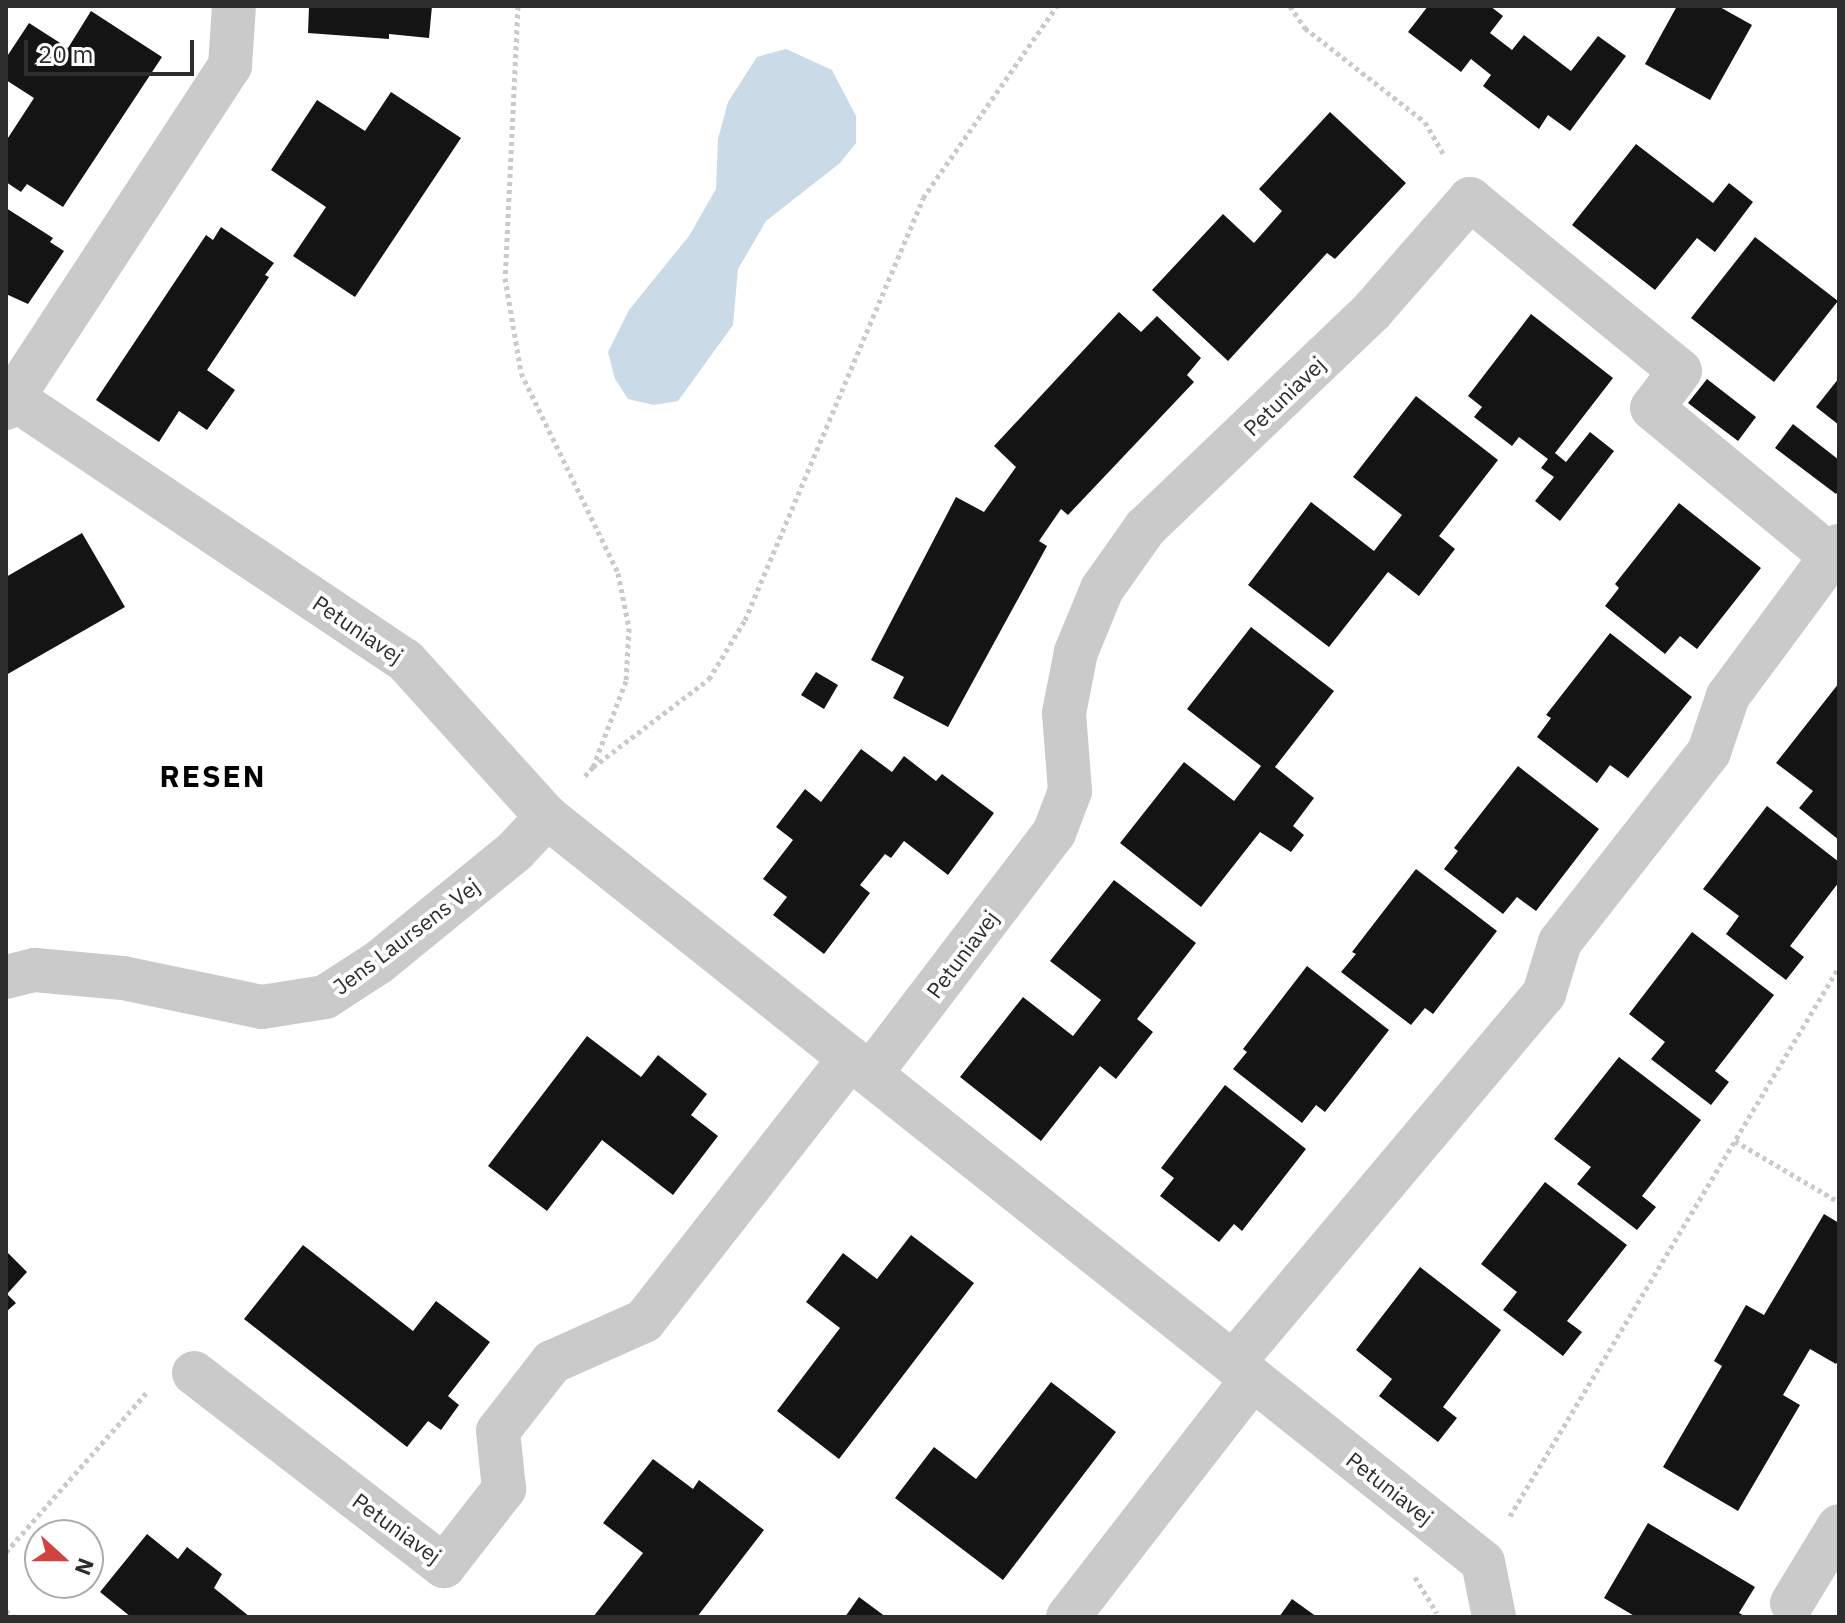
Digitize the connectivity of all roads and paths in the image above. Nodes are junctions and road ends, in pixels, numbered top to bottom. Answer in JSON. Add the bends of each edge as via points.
{"nodes":[{"id":1,"x":234,"y":6,"type":"edge"},
{"id":2,"x":518,"y":6,"type":"edge"},
{"id":3,"x":1057,"y":6,"type":"edge"},
{"id":4,"x":1290,"y":6,"type":"edge"},
{"id":5,"x":1470,"y":199,"type":"junction"},
{"id":6,"x":10,"y":403,"type":"edge"},
{"id":7,"x":1835,"y":551,"type":"edge"},
{"id":8,"x":593,"y":767,"type":"junction"},
{"id":9,"x":547,"y":817,"type":"junction"},
{"id":10,"x":1839,"y":967,"type":"edge"},
{"id":11,"x":6,"y":977,"type":"edge"},
{"id":12,"x":860,"y":1066,"type":"junction"},
{"id":13,"x":1735,"y":1141,"type":"junction"},
{"id":14,"x":1839,"y":1202,"type":"edge"},
{"id":15,"x":1243,"y":1372,"type":"junction"},
{"id":16,"x":194,"y":1373,"type":"joint"},
{"id":17,"x":1839,"y":1526,"type":"edge"},
{"id":18,"x":6,"y":1552,"type":"edge"},
{"id":19,"x":1483,"y":1562,"type":"junction"},
{"id":20,"x":1792,"y":1603,"type":"dead end"},
{"id":21,"x":6,"y":1611,"type":"edge"},
{"id":22,"x":15,"y":1617,"type":"edge"},
{"id":23,"x":1068,"y":1617,"type":"edge"},
{"id":24,"x":1494,"y":1617,"type":"edge"}],
"edges":[{"from":1,"to":6,"type":"street","name":"Petuniavej","via":[[230,66]]},
{"from":2,"to":8,"type":"path","via":[[505,278],[521,373],[618,573],[629,628],[626,681]]},
{"from":3,"to":8,"type":"path","via":[[923,198],[731,644],[709,679]]},
{"from":4,"to":5,"type":"path","via":[[1305,28],[1425,122]]},
{"from":5,"to":7,"type":"street","via":[[1680,371],[1652,408]]},
{"from":5,"to":12,"type":"street","name":"Petuniavej","via":[[1372,311],[1145,528],[1102,589],[1076,652],[1064,713],[1070,791],[1054,833]]},
{"from":6,"to":9,"type":"street","name":"Petuniavej","via":[[405,660]]},
{"from":7,"to":15,"type":"street","via":[[1728,696],[1709,752],[1560,942],[1544,994]]},
{"from":8,"to":9,"type":"path"},
{"from":9,"to":11,"type":"street","name":"Jens Laursens Vej","via":[[515,851],[379,962],[325,997],[262,1007],[123,978],[35,970]]},
{"from":9,"to":12,"type":"street","name":"Petuniavej"},
{"from":10,"to":13,"type":"path"},
{"from":12,"to":15,"type":"street","name":"Petuniavej"},
{"from":12,"to":16,"type":"street","name":"Petuniavej","via":[[644,1321],[552,1362],[498,1431],[504,1489],[444,1566]]},
{"from":13,"to":14,"type":"path"},
{"from":13,"to":19,"type":"path"},
{"from":15,"to":19,"type":"street","name":"Petuniavej"},
{"from":15,"to":23,"type":"street"},
{"from":16,"to":18,"type":"path","via":[[155,1383]]},
{"from":17,"to":20,"type":"street"},
{"from":19,"to":24,"type":"street"},
{"from":21,"to":22,"type":"path"}]}
